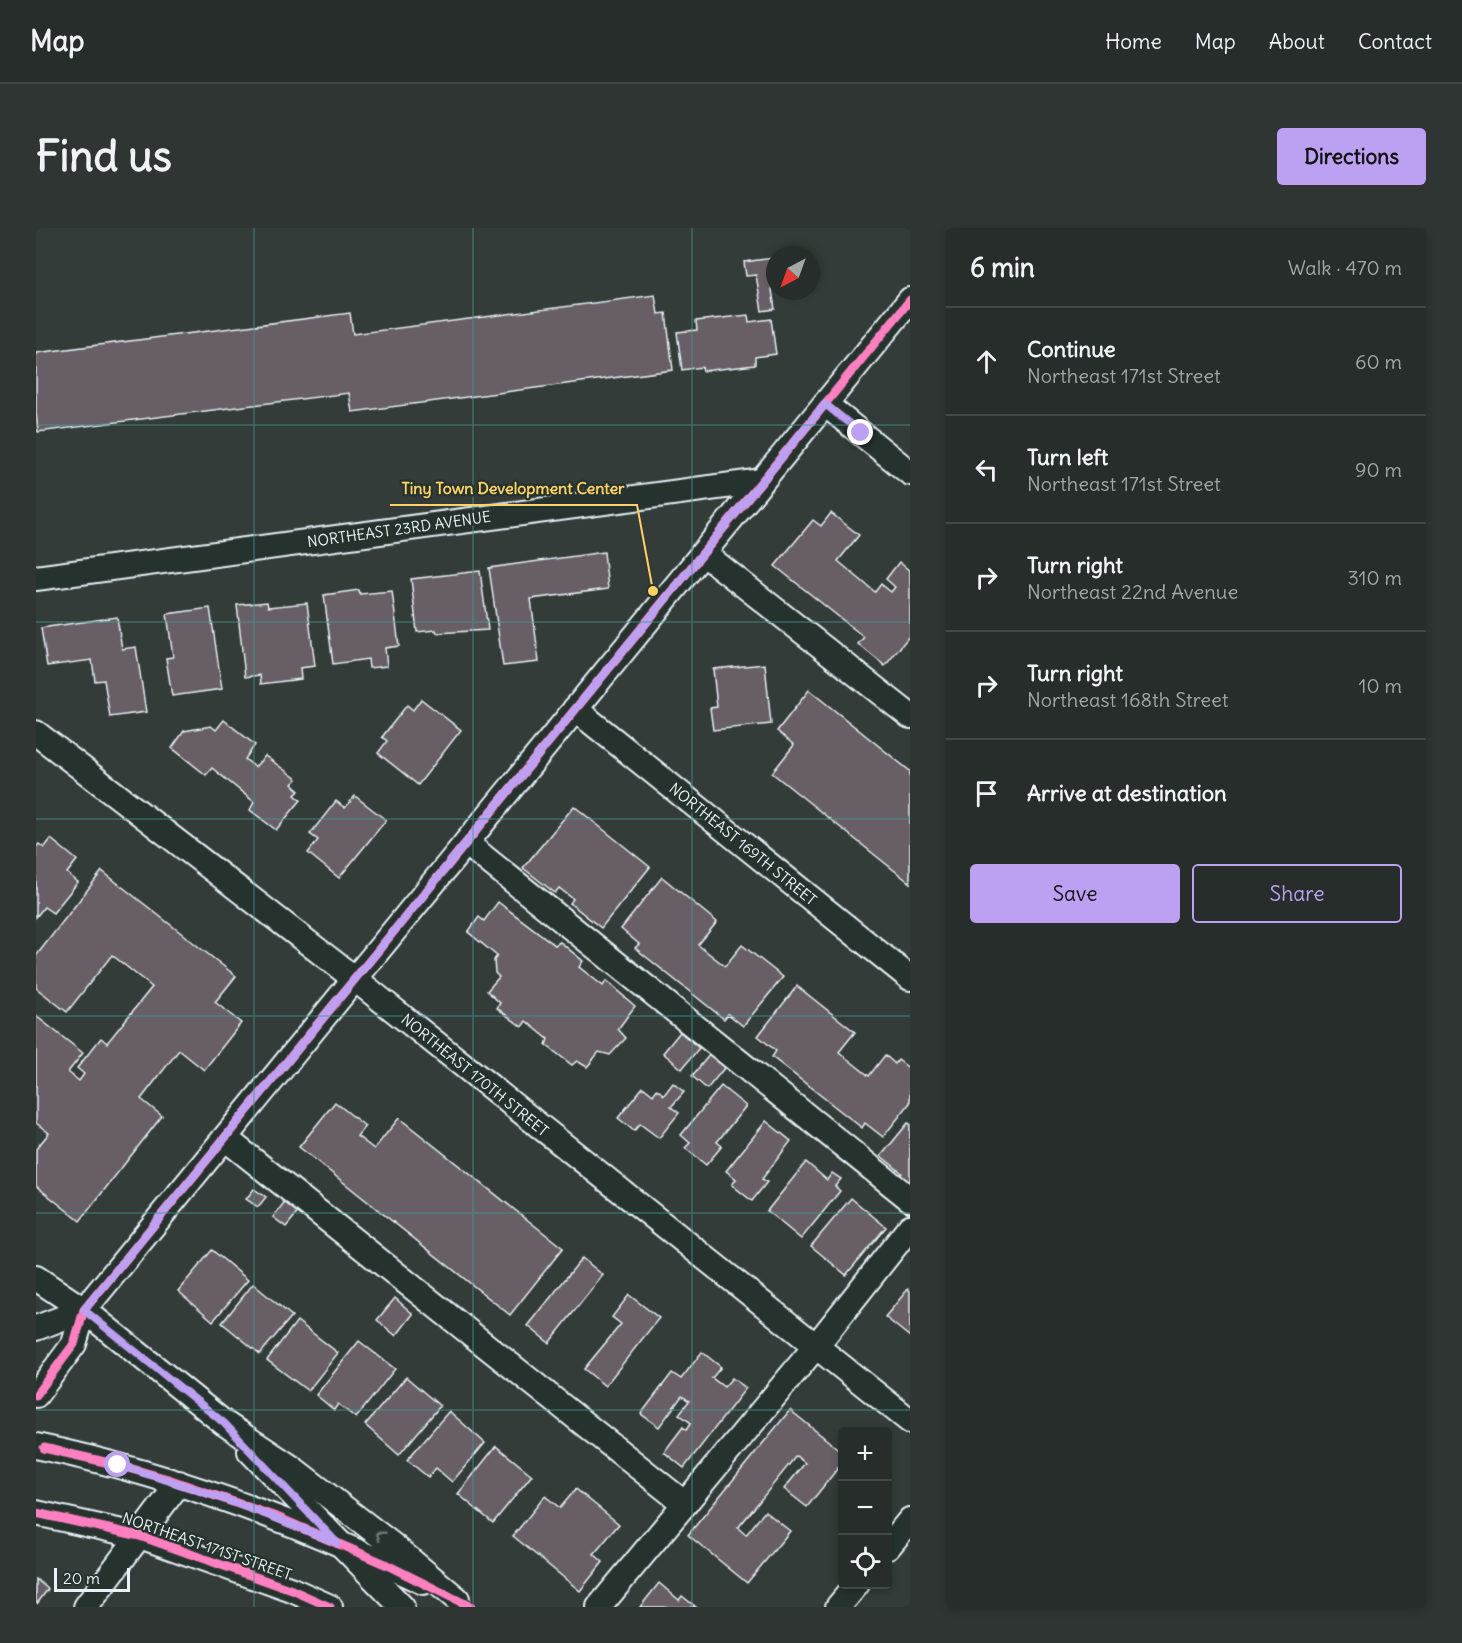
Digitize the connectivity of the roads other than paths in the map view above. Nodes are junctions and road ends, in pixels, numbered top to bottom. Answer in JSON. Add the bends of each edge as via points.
{"nodes":[{"id":1,"x":910,"y":300,"type":"edge"},
{"id":2,"x":825,"y":404,"type":"junction"},
{"id":3,"x":910,"y":473,"type":"edge"},
{"id":4,"x":762,"y":481,"type":"junction"},
{"id":5,"x":703,"y":553,"type":"junction"},
{"id":6,"x":36,"y":578,"type":"edge"},
{"id":7,"x":575,"y":709,"type":"junction"},
{"id":8,"x":910,"y":716,"type":"edge"},
{"id":9,"x":36,"y":733,"type":"edge"},
{"id":10,"x":466,"y":843,"type":"junction"},
{"id":11,"x":910,"y":978,"type":"edge"},
{"id":12,"x":355,"y":979,"type":"junction"},
{"id":13,"x":225,"y":1138,"type":"junction"},
{"id":14,"x":910,"y":1199,"type":"edge"},
{"id":15,"x":910,"y":1227,"type":"edge"},
{"id":16,"x":36,"y":1278,"type":"edge"},
{"id":17,"x":84,"y":1310,"type":"junction"},
{"id":18,"x":36,"y":1328,"type":"edge"},
{"id":19,"x":816,"y":1346,"type":"junction"},
{"id":20,"x":36,"y":1395,"type":"edge"},
{"id":21,"x":910,"y":1421,"type":"edge"},
{"id":22,"x":224,"y":1423,"type":"junction"},
{"id":23,"x":36,"y":1446,"type":"edge"},
{"id":24,"x":179,"y":1483,"type":"junction"},
{"id":25,"x":685,"y":1504,"type":"junction"},
{"id":26,"x":36,"y":1513,"type":"edge"},
{"id":27,"x":910,"y":1520,"type":"edge"},
{"id":28,"x":140,"y":1536,"type":"junction"},
{"id":29,"x":892,"y":1542,"type":"edge"},
{"id":30,"x":337,"y":1543,"type":"junction"},
{"id":31,"x":852,"y":1589,"type":"edge"},
{"id":32,"x":464,"y":1603,"type":"edge"},
{"id":33,"x":86,"y":1607,"type":"edge"},
{"id":34,"x":330,"y":1607,"type":"edge"},
{"id":35,"x":402,"y":1607,"type":"edge"},
{"id":36,"x":599,"y":1607,"type":"edge"},
{"id":37,"x":838,"y":1607,"type":"edge"}],
"edges":[{"from":1,"to":2,"type":"street"},
{"from":2,"to":3,"type":"street"},
{"from":2,"to":4,"type":"street"},
{"from":4,"to":5,"type":"street"},
{"from":4,"to":6,"type":"street","name":"NORTHEAST 23RD AVENUE"},
{"from":5,"to":7,"type":"street"},
{"from":5,"to":8,"type":"street"},
{"from":7,"to":10,"type":"street"},
{"from":7,"to":11,"type":"street","name":"NORTHEAST 169TH STREET"},
{"from":9,"to":12,"type":"street","name":"NORTHEAST 170TH STREET"},
{"from":10,"to":12,"type":"street"},
{"from":10,"to":14,"type":"street"},
{"from":12,"to":13,"type":"street"},
{"from":12,"to":19,"type":"street","name":"NORTHEAST 170TH STREET"},
{"from":13,"to":17,"type":"street"},
{"from":13,"to":25,"type":"street"},
{"from":15,"to":19,"type":"street"},
{"from":16,"to":17,"type":"street"},
{"from":17,"to":18,"type":"street"},
{"from":17,"to":20,"type":"street","via":[[74,1344]]},
{"from":17,"to":22,"type":"street"},
{"from":19,"to":21,"type":"street","name":"NORTHEAST 170TH STREET"},
{"from":19,"to":25,"type":"street"},
{"from":22,"to":30,"type":"street"},
{"from":32,"to":22,"type":"street","one_way":true,"via":[[292,1468]]},
{"from":23,"to":24,"type":"street"},
{"from":24,"to":28,"type":"street"},
{"from":24,"to":30,"type":"street"},
{"from":25,"to":36,"type":"street"},
{"from":26,"to":28,"type":"street","name":"NORTHEAST 171ST STREET"},
{"from":27,"to":29,"type":"street"},
{"from":28,"to":33,"type":"street"},
{"from":28,"to":34,"type":"street","name":"NORTHEAST 171ST STREET"},
{"from":30,"to":32,"type":"street"},
{"from":30,"to":35,"type":"street"},
{"from":31,"to":37,"type":"street"}]}
